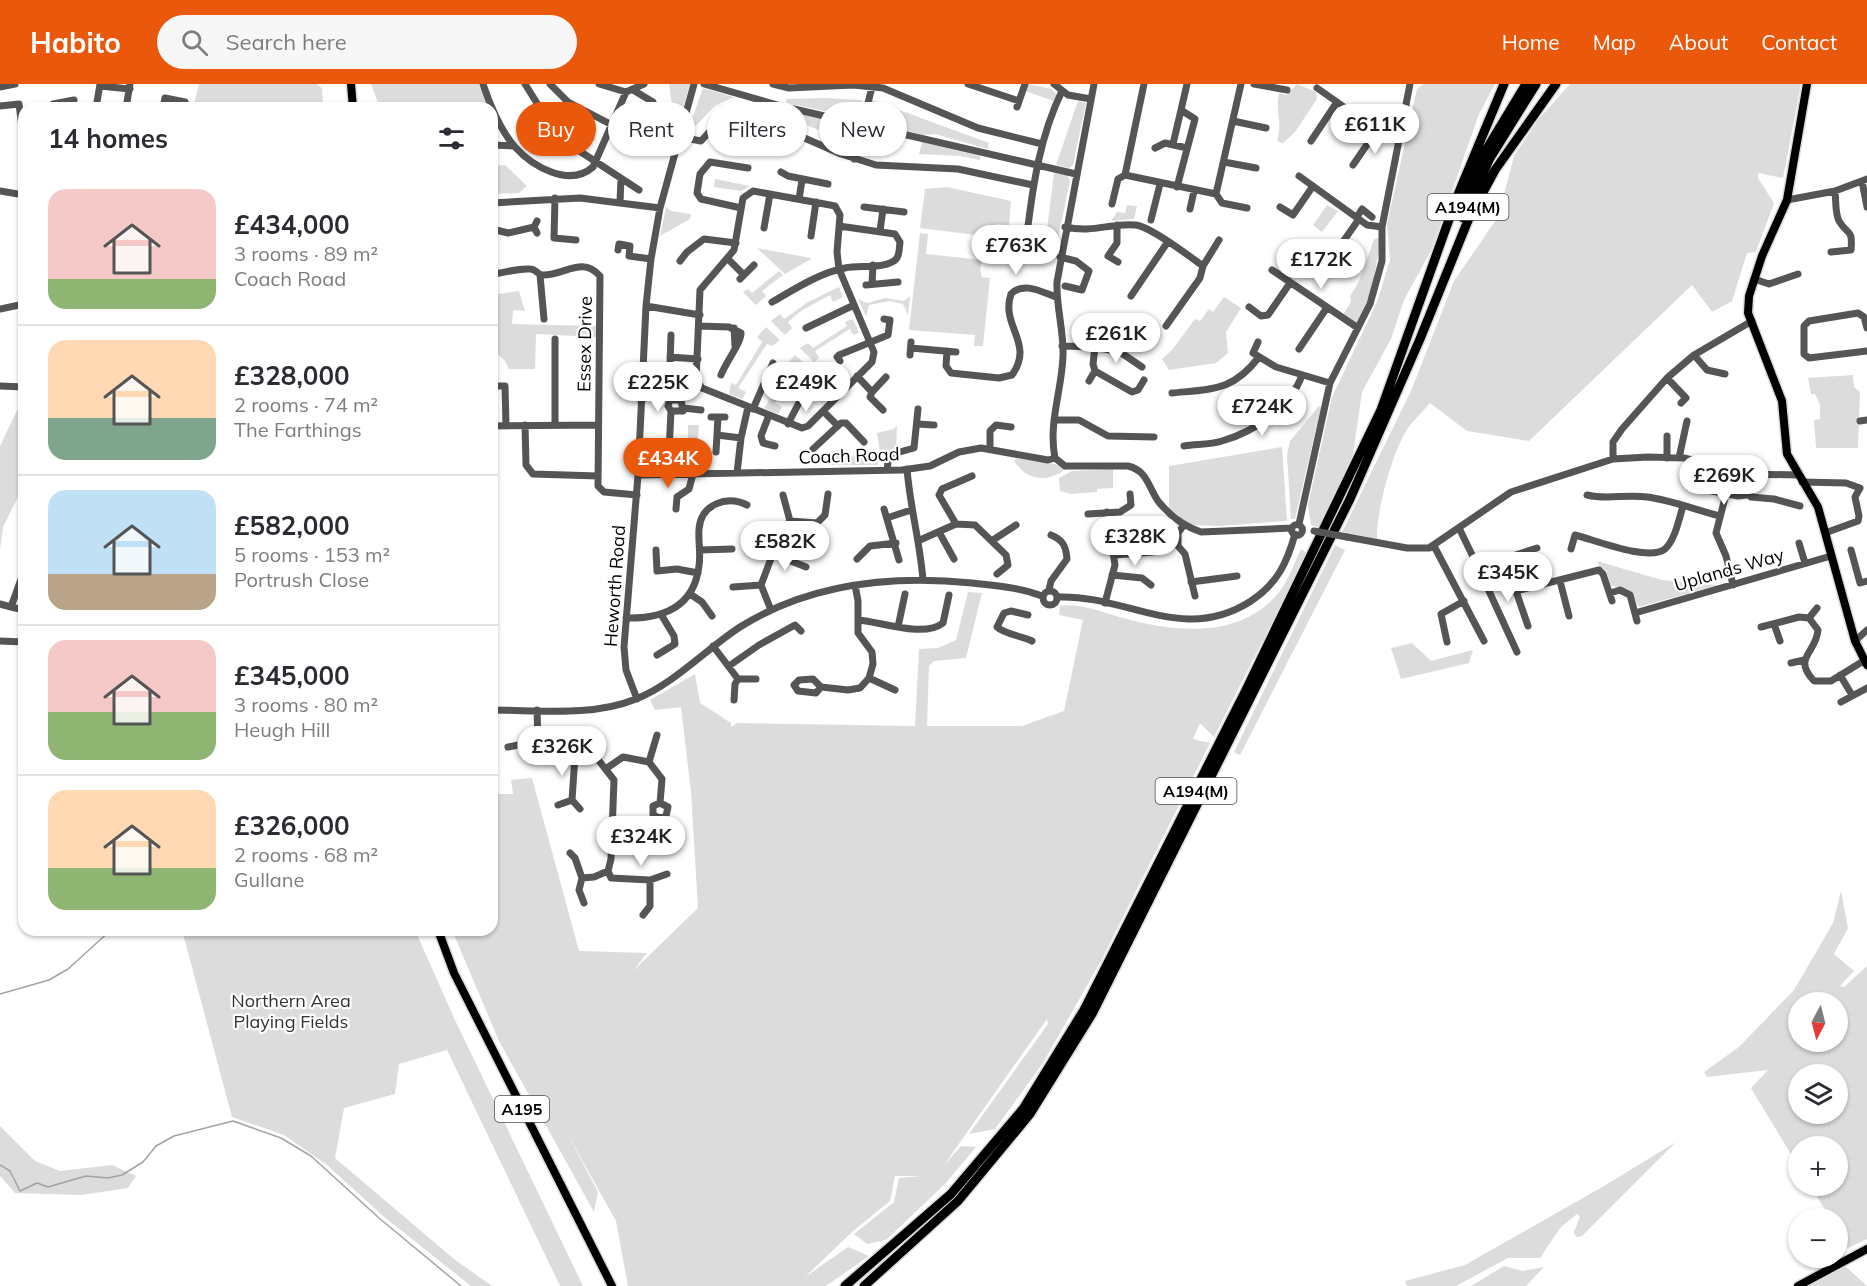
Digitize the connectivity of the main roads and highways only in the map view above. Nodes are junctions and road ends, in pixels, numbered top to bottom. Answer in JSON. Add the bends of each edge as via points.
{"nodes":[{"id":1,"x":351,"y":84,"type":"edge"},
{"id":2,"x":1504,"y":84,"type":"edge"},
{"id":3,"x":1526,"y":84,"type":"edge"},
{"id":4,"x":1536,"y":84,"type":"edge"},
{"id":5,"x":1556,"y":84,"type":"edge"},
{"id":6,"x":1807,"y":84,"type":"edge"},
{"id":7,"x":352,"y":102,"type":"edge"},
{"id":8,"x":1428,"y":278,"type":"junction"},
{"id":9,"x":1420,"y":339,"type":"junction"},
{"id":10,"x":1866,"y":662,"type":"edge"},
{"id":11,"x":440,"y":936,"type":"edge"},
{"id":12,"x":1867,"y":1249,"type":"edge"},
{"id":13,"x":885,"y":1254,"type":"junction"},
{"id":14,"x":612,"y":1286,"type":"edge"},
{"id":15,"x":838,"y":1286,"type":"edge"},
{"id":16,"x":845,"y":1286,"type":"edge"},
{"id":17,"x":862,"y":1286,"type":"edge"},
{"id":18,"x":1798,"y":1286,"type":"edge"}],
"edges":[{"from":1,"to":7,"type":"main road"},
{"from":2,"to":8,"type":"highway","number":"A194(M)"},
{"from":3,"to":8,"type":"highway","number":"A194(M)","via":[[1483,155]]},
{"from":4,"to":9,"type":"highway","number":"A194(M)","via":[[1506,129],[1469,203]]},
{"from":5,"to":9,"type":"highway","number":"A194(M)","via":[[1481,194]]},
{"from":6,"to":10,"type":"main road","via":[[1787,200],[1754,279],[1748,313],[1782,401],[1787,454],[1818,507],[1855,641]]},
{"from":8,"to":13,"type":"highway","number":"A194(M)","via":[[1381,410],[1344,492],[1084,1010],[1023,1109],[951,1194]]},
{"from":9,"to":17,"type":"highway","number":"A194(M)","via":[[1350,499],[1092,1014],[1030,1114],[958,1201]]},
{"from":11,"to":14,"type":"main road","number":"A195","via":[[454,974]]},
{"from":12,"to":18,"type":"main road"},
{"from":13,"to":15,"type":"highway","number":"A194(M)"},
{"from":13,"to":16,"type":"highway","number":"A194(M)"}]}
